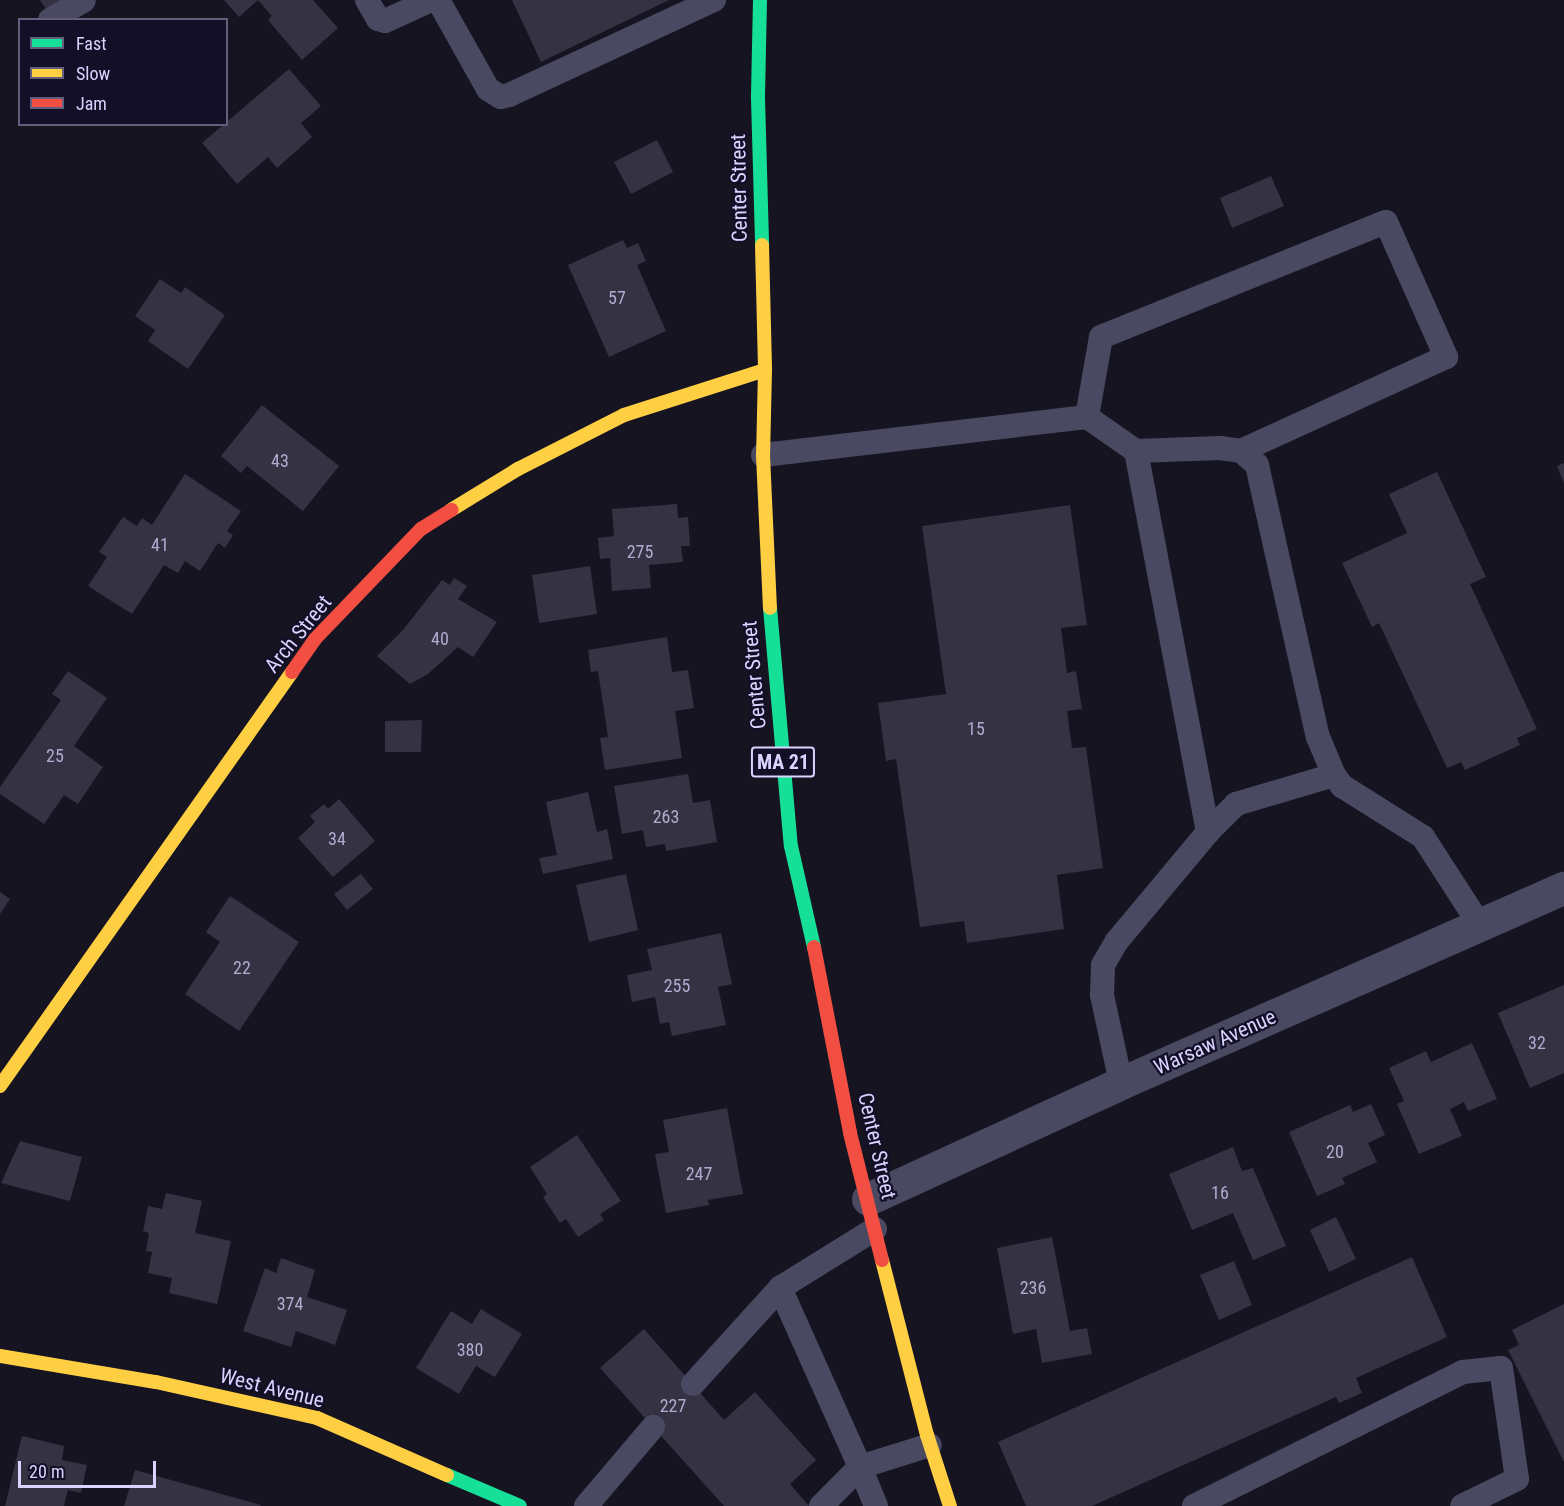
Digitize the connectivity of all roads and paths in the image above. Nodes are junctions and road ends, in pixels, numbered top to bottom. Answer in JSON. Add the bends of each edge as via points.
{"nodes":[{"id":1,"x":84,"y":0,"type":"edge"},
{"id":2,"x":367,"y":0,"type":"edge"},
{"id":3,"x":431,"y":0,"type":"edge"},
{"id":4,"x":438,"y":0,"type":"edge"},
{"id":5,"x":721,"y":0,"type":"edge"},
{"id":6,"x":759,"y":0,"type":"edge"},
{"id":7,"x":53,"y":18,"type":"edge"},
{"id":8,"x":765,"y":370,"type":"junction"},
{"id":9,"x":1087,"y":417,"type":"junction"},
{"id":10,"x":1136,"y":451,"type":"junction"},
{"id":11,"x":1241,"y":451,"type":"junction"},
{"id":12,"x":763,"y":455,"type":"junction"},
{"id":13,"x":1334,"y":775,"type":"junction"},
{"id":14,"x":1208,"y":832,"type":"junction"},
{"id":15,"x":1564,"y":888,"type":"edge"},
{"id":16,"x":1480,"y":925,"type":"junction"},
{"id":17,"x":1121,"y":1083,"type":"junction"},
{"id":18,"x":0,"y":1086,"type":"edge"},
{"id":19,"x":872,"y":1214,"type":"junction"},
{"id":20,"x":780,"y":1288,"type":"junction"},
{"id":21,"x":0,"y":1356,"type":"edge"},
{"id":22,"x":693,"y":1384,"type":"dead end"},
{"id":23,"x":653,"y":1427,"type":"dead end"},
{"id":24,"x":930,"y":1445,"type":"junction"},
{"id":25,"x":860,"y":1467,"type":"junction"},
{"id":26,"x":520,"y":1506,"type":"edge"},
{"id":27,"x":586,"y":1506,"type":"edge"},
{"id":28,"x":821,"y":1506,"type":"edge"},
{"id":29,"x":876,"y":1506,"type":"edge"},
{"id":30,"x":950,"y":1506,"type":"edge"},
{"id":31,"x":1194,"y":1506,"type":"edge"},
{"id":32,"x":1462,"y":1506,"type":"edge"}],
"edges":[{"from":1,"to":7,"type":"lane"},
{"from":2,"to":3,"type":"lane","via":[[378,19],[385,21]]},
{"from":4,"to":5,"type":"lane","via":[[488,89],[501,97]]},
{"from":6,"to":8,"type":"main road","name":"Center Street","number":"MA 21"},
{"from":8,"to":12,"type":"main road","name":"Center Street","number":"MA 21"},
{"from":8,"to":18,"type":"main road","name":"Arch Street","via":[[624,415],[518,469],[421,529],[315,639]]},
{"from":9,"to":10,"type":"lane"},
{"from":9,"to":11,"type":"lane","via":[[1101,337],[1386,222],[1446,357]]},
{"from":9,"to":12,"type":"lane"},
{"from":10,"to":11,"type":"lane"},
{"from":10,"to":14,"type":"lane"},
{"from":11,"to":13,"type":"lane","via":[[1257,465],[1318,737]]},
{"from":12,"to":19,"type":"main road","name":"Center Street","number":"MA 21","via":[[771,639],[791,846],[826,996],[850,1134]]},
{"from":13,"to":14,"type":"lane","via":[[1236,804]]},
{"from":13,"to":16,"type":"lane","via":[[1342,786],[1423,837]]},
{"from":14,"to":17,"type":"lane","via":[[1117,941],[1103,965],[1102,995]]},
{"from":15,"to":16,"type":"street","name":"Warsaw Avenue"},
{"from":16,"to":17,"type":"street","name":"Warsaw Avenue"},
{"from":17,"to":19,"type":"street","name":"Warsaw Avenue"},
{"from":19,"to":20,"type":"lane"},
{"from":19,"to":24,"type":"main road","name":"Center Street","number":"MA 21"},
{"from":20,"to":22,"type":"lane"},
{"from":20,"to":25,"type":"lane"},
{"from":21,"to":26,"type":"main road","name":"West Avenue","via":[[156,1382],[317,1418]]},
{"from":23,"to":27,"type":"lane"},
{"from":24,"to":25,"type":"lane"},
{"from":24,"to":30,"type":"main road","name":"Center Street","number":"MA 21"},
{"from":25,"to":28,"type":"lane"},
{"from":25,"to":29,"type":"lane"},
{"from":31,"to":32,"type":"lane","via":[[1463,1372],[1501,1368],[1517,1479]]}]}
